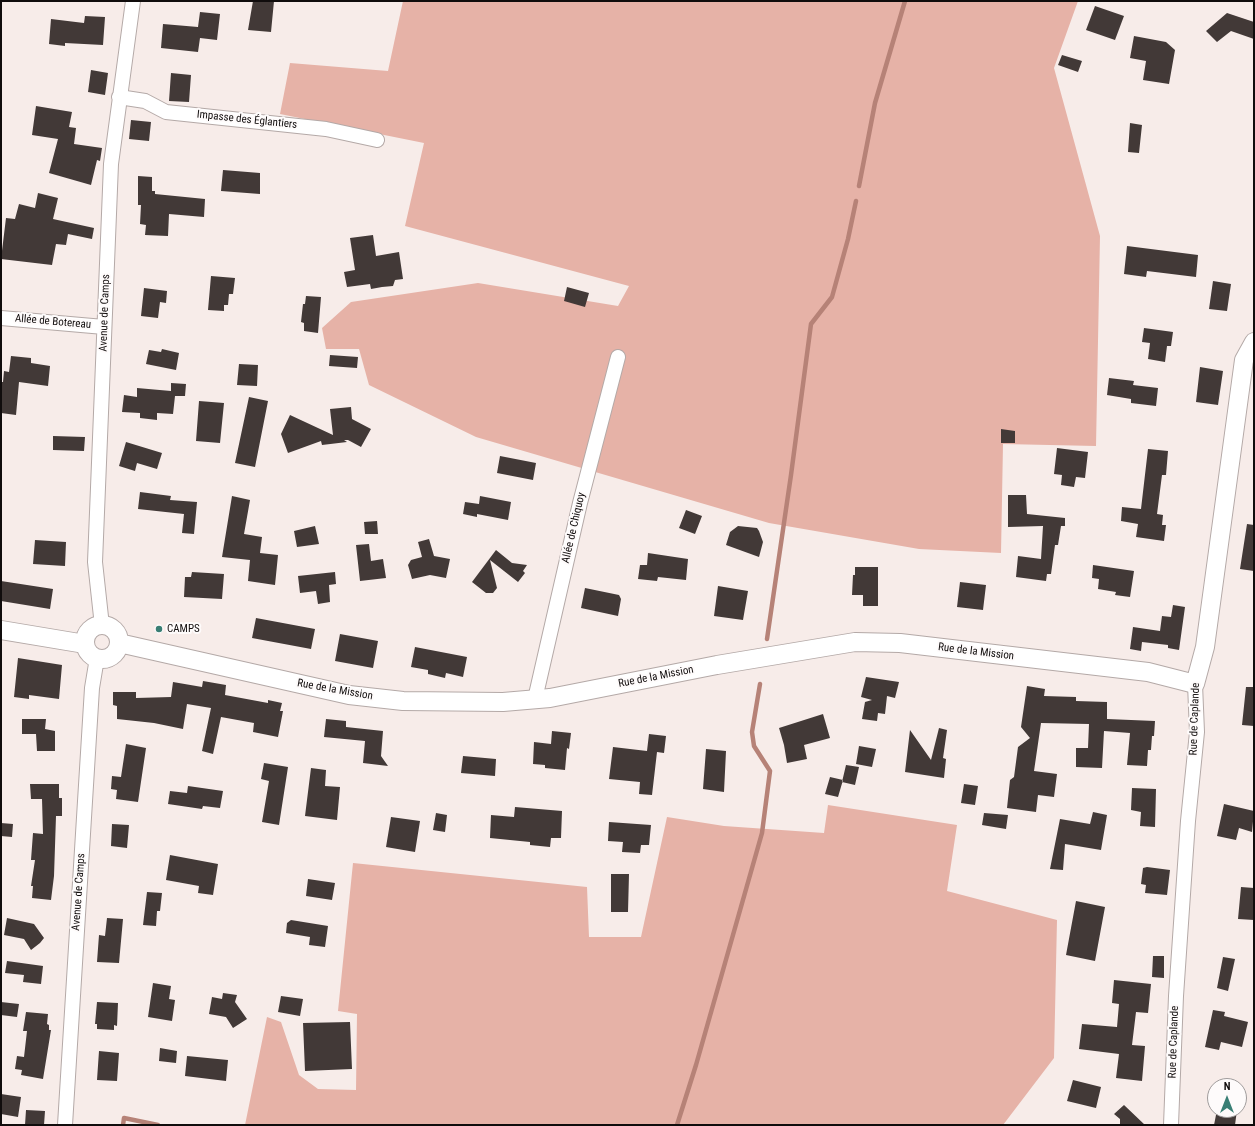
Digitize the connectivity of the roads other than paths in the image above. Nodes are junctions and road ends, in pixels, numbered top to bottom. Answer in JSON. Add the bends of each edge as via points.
{"nodes":[{"id":1,"x":133,"y":1,"type":"edge"},
{"id":2,"x":119,"y":97,"type":"junction"},
{"id":3,"x":377,"y":140,"type":"dead end"},
{"id":4,"x":1,"y":318,"type":"edge"},
{"id":5,"x":104,"y":327,"type":"junction"},
{"id":6,"x":1254,"y":342,"type":"edge"},
{"id":7,"x":618,"y":357,"type":"dead end"},
{"id":8,"x":102,"y":626,"type":"junction"},
{"id":9,"x":1,"y":630,"type":"edge"},
{"id":10,"x":119,"y":643,"type":"junction"},
{"id":11,"x":85,"y":644,"type":"junction"},
{"id":12,"x":97,"y":658,"type":"junction"},
{"id":13,"x":1195,"y":684,"type":"junction"},
{"id":14,"x":535,"y":699,"type":"junction"},
{"id":15,"x":65,"y":1125,"type":"edge"},
{"id":16,"x":1171,"y":1125,"type":"edge"}],
"edges":[{"from":1,"to":2,"type":"street","name":"Avenue de Camps"},
{"from":2,"to":3,"type":"street","name":"Impasse des Églantiers","via":[[145,101],[166,112],[320,128]]},
{"from":2,"to":5,"type":"street","name":"Avenue de Camps","via":[[111,164]]},
{"from":4,"to":5,"type":"street","name":"Allée de Botereau"},
{"from":5,"to":8,"type":"street","name":"Avenue de Camps","via":[[94,562]]},
{"from":6,"to":13,"type":"main road","name":"Rue de Caplande","via":[[1244,360],[1205,647]]},
{"from":7,"to":14,"type":"street","name":"Allée de Chiquoy","via":[[580,503]]},
{"from":8,"to":10,"type":"main road","via":[[112,629]]},
{"from":8,"to":11,"type":"main road","via":[[92,629]]},
{"from":9,"to":11,"type":"main road"},
{"from":10,"to":12,"type":"main road","via":[[112,656]]},
{"from":10,"to":14,"type":"main road","name":"Rue de la Mission","via":[[349,695],[403,701],[503,702]]},
{"from":11,"to":12,"type":"main road","via":[[89,653]]},
{"from":12,"to":15,"type":"street","name":"Avenue de Camps","via":[[92,688]]},
{"from":13,"to":14,"type":"main road","name":"Rue de la Mission","via":[[1148,672],[900,643],[855,642]]},
{"from":13,"to":16,"type":"street","name":"Rue de Caplande","via":[[1197,732],[1176,996]]}]}
